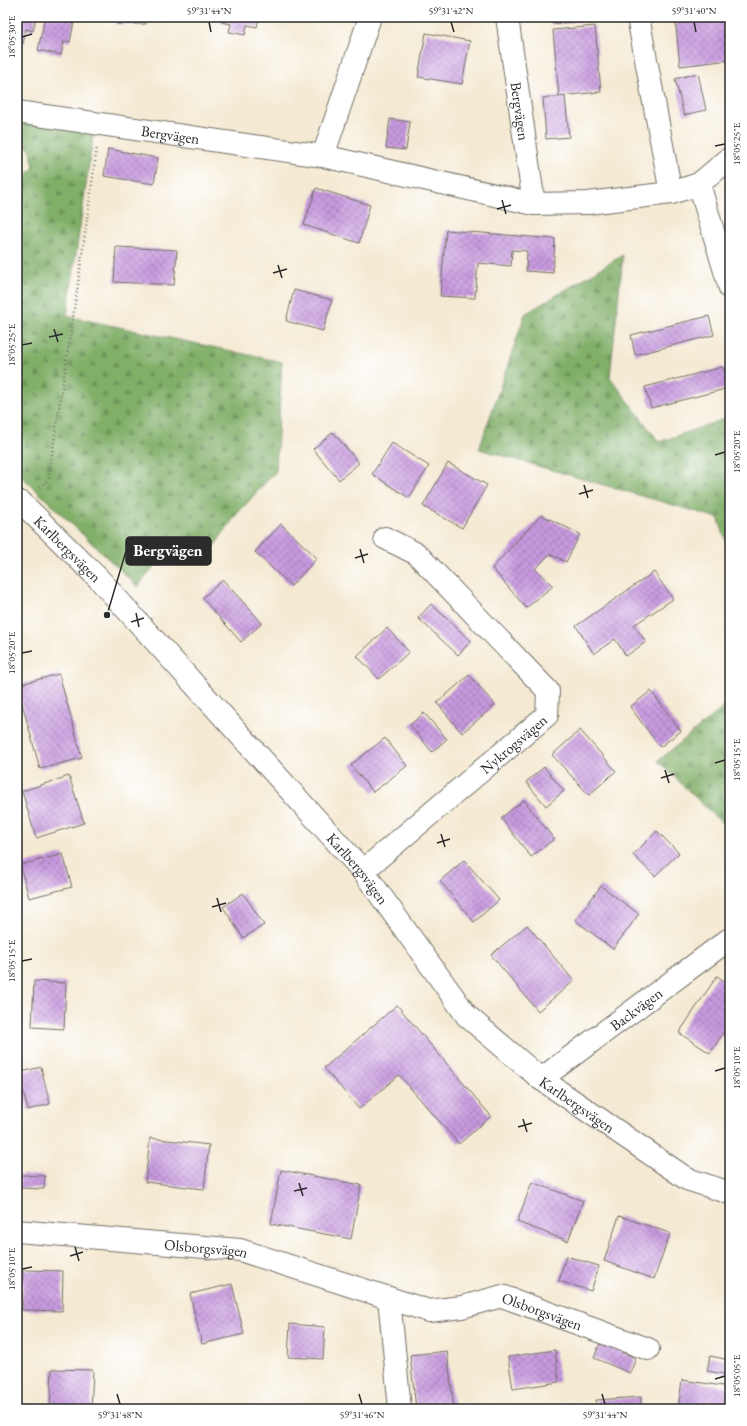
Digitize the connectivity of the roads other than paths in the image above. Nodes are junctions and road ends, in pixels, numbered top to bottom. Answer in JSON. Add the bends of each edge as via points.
{"nodes":[{"id":1,"x":370,"y":17,"type":"edge"},
{"id":2,"x":506,"y":17,"type":"edge"},
{"id":3,"x":638,"y":17,"type":"edge"},
{"id":4,"x":17,"y":112,"type":"edge"},
{"id":5,"x":323,"y":156,"type":"junction"},
{"id":6,"x":730,"y":158,"type":"edge"},
{"id":7,"x":699,"y":184,"type":"junction"},
{"id":8,"x":671,"y":193,"type":"junction"},
{"id":9,"x":534,"y":204,"type":"junction"},
{"id":10,"x":730,"y":288,"type":"edge"},
{"id":11,"x":20,"y":502,"type":"edge"},
{"id":12,"x":385,"y":538,"type":"dead end"},
{"id":13,"x":363,"y":871,"type":"junction"},
{"id":14,"x":730,"y":941,"type":"edge"},
{"id":15,"x":541,"y":1079,"type":"junction"},
{"id":16,"x":730,"y":1193,"type":"edge"},
{"id":17,"x":17,"y":1231,"type":"edge"},
{"id":18,"x":389,"y":1298,"type":"junction"},
{"id":19,"x":648,"y":1349,"type":"dead end"},
{"id":20,"x":400,"y":1409,"type":"edge"}],
"edges":[{"from":1,"to":5,"type":"street"},
{"from":2,"to":9,"type":"street","name":"Bergvägen"},
{"from":3,"to":8,"type":"street"},
{"from":4,"to":5,"type":"street","name":"Bergvägen"},
{"from":5,"to":9,"type":"street","name":"Bergvägen"},
{"from":6,"to":7,"type":"street","name":"Bergvägen"},
{"from":7,"to":8,"type":"street","name":"Bergvägen"},
{"from":7,"to":10,"type":"street"},
{"from":8,"to":9,"type":"street","name":"Bergvägen","via":[[588,203]]},
{"from":11,"to":13,"type":"street","name":"Karlbergsvägen","via":[[99,579]]},
{"from":12,"to":13,"type":"street","name":"Nykrogsvägen","via":[[417,554],[548,691],[548,715]]},
{"from":13,"to":15,"type":"street","name":"Karlbergsvägen","via":[[467,1016]]},
{"from":14,"to":15,"type":"street","name":"Backvägen"},
{"from":15,"to":16,"type":"street","name":"Karlbergsvägen","via":[[687,1179]]},
{"from":17,"to":18,"type":"street","name":"Olsborgsvägen","via":[[240,1250]]},
{"from":18,"to":19,"type":"street","name":"Olsborgsvägen","via":[[429,1311],[462,1307],[502,1296]]},
{"from":18,"to":20,"type":"street"}]}
